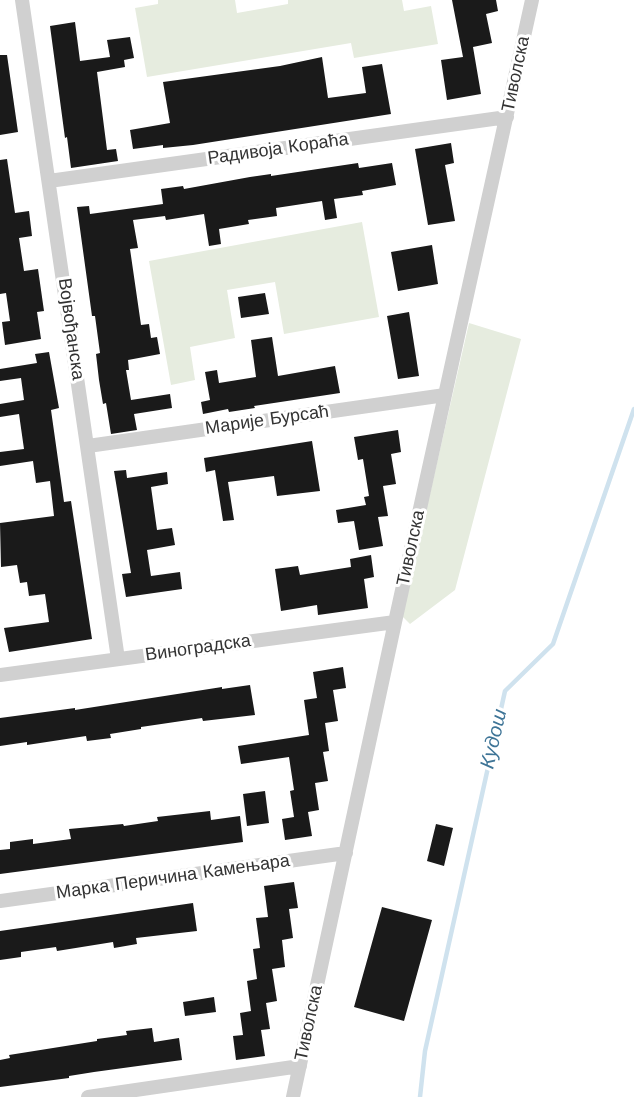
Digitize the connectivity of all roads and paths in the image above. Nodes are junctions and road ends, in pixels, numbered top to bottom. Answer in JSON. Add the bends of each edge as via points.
{"nodes":[{"id":1,"x":22,"y":0,"type":"edge"},
{"id":2,"x":532,"y":0,"type":"edge"},
{"id":3,"x":507,"y":117,"type":"junction"},
{"id":4,"x":49,"y":181,"type":"junction"},
{"id":5,"x":445,"y":395,"type":"junction"},
{"id":6,"x":88,"y":446,"type":"junction"},
{"id":7,"x":395,"y":622,"type":"junction"},
{"id":8,"x":118,"y":659,"type":"junction"},
{"id":9,"x":0,"y":675,"type":"edge"},
{"id":10,"x":345,"y":853,"type":"junction"},
{"id":11,"x":0,"y":901,"type":"edge"},
{"id":12,"x":300,"y":1066,"type":"junction"},
{"id":13,"x":88,"y":1097,"type":"edge"},
{"id":14,"x":293,"y":1097,"type":"edge"}],
"edges":[{"from":1,"to":4,"type":"street","name":"Војвођанска"},
{"from":2,"to":3,"type":"street","name":"Тиволска"},
{"from":3,"to":4,"type":"street","name":"Радивоја Кораћа"},
{"from":3,"to":5,"type":"street","name":"Тиволска"},
{"from":4,"to":6,"type":"street","name":"Војвођанска"},
{"from":5,"to":6,"type":"street","name":"Марије Бурсаћ"},
{"from":5,"to":7,"type":"street","name":"Тиволска"},
{"from":6,"to":8,"type":"street","name":"Војвођанска"},
{"from":7,"to":8,"type":"street","name":"Виноградска"},
{"from":7,"to":10,"type":"street","name":"Тиволска"},
{"from":8,"to":9,"type":"street","name":"Виноградска"},
{"from":10,"to":11,"type":"street","name":"Марка Перичина Камењара"},
{"from":10,"to":12,"type":"street","name":"Тиволска"},
{"from":12,"to":13,"type":"street"},
{"from":12,"to":14,"type":"street","name":"Тиволска"}]}
